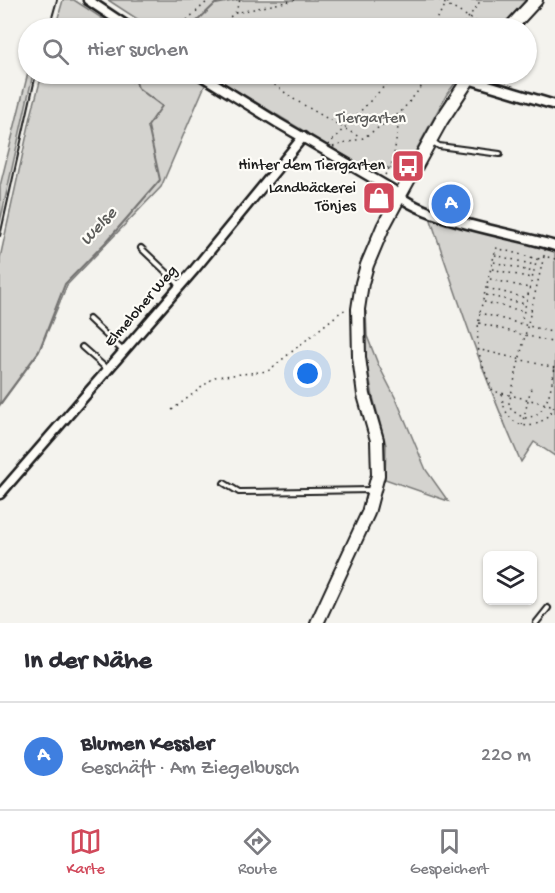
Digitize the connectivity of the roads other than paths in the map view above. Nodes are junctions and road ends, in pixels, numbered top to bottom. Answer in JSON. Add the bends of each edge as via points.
{"nodes":[{"id":1,"x":88,"y":0,"type":"edge"},
{"id":2,"x":536,"y":0,"type":"edge"},
{"id":3,"x":115,"y":18,"type":"edge"},
{"id":4,"x":519,"y":18,"type":"edge"},
{"id":5,"x":216,"y":84,"type":"edge"},
{"id":6,"x":465,"y":84,"type":"edge"},
{"id":7,"x":493,"y":84,"type":"edge"},
{"id":8,"x":555,"y":105,"type":"edge"},
{"id":9,"x":303,"y":137,"type":"junction"},
{"id":10,"x":429,"y":141,"type":"junction"},
{"id":11,"x":500,"y":154,"type":"dead end"},
{"id":12,"x":399,"y":197,"type":"junction"},
{"id":13,"x":555,"y":246,"type":"edge"},
{"id":14,"x":141,"y":248,"type":"dead end"},
{"id":15,"x":180,"y":285,"type":"junction"},
{"id":16,"x":89,"y":319,"type":"dead end"},
{"id":17,"x":82,"y":347,"type":"dead end"},
{"id":18,"x":123,"y":351,"type":"junction"},
{"id":19,"x":108,"y":369,"type":"junction"},
{"id":20,"x":224,"y":483,"type":"dead end"},
{"id":21,"x":376,"y":490,"type":"junction"},
{"id":22,"x":0,"y":494,"type":"edge"},
{"id":23,"x":549,"y":608,"type":"dead end"},
{"id":24,"x":317,"y":623,"type":"edge"},
{"id":25,"x":536,"y":623,"type":"edge"}],
"edges":[{"from":1,"to":3,"type":"street"},
{"from":2,"to":4,"type":"main road"},
{"from":5,"to":9,"type":"street"},
{"from":6,"to":10,"type":"main road"},
{"from":7,"to":8,"type":"street"},
{"from":9,"to":12,"type":"street","via":[[394,190]]},
{"from":9,"to":15,"type":"street","name":"Elmeloher Weg"},
{"from":10,"to":11,"type":"lane","via":[[439,146]]},
{"from":10,"to":12,"type":"main road"},
{"from":12,"to":13,"type":"street","via":[[446,219]]},
{"from":12,"to":21,"type":"main road","via":[[367,265],[358,309],[364,395],[378,440]]},
{"from":14,"to":15,"type":"lane"},
{"from":15,"to":18,"type":"street","name":"Elmeloher Weg"},
{"from":16,"to":18,"type":"lane"},
{"from":17,"to":19,"type":"lane"},
{"from":18,"to":19,"type":"street","name":"Elmeloher Weg"},
{"from":19,"to":22,"type":"street","name":"Elmeloher Weg"},
{"from":20,"to":21,"type":"lane","via":[[239,492]]},
{"from":21,"to":24,"type":"main road"},
{"from":23,"to":25,"type":"lane"}]}
